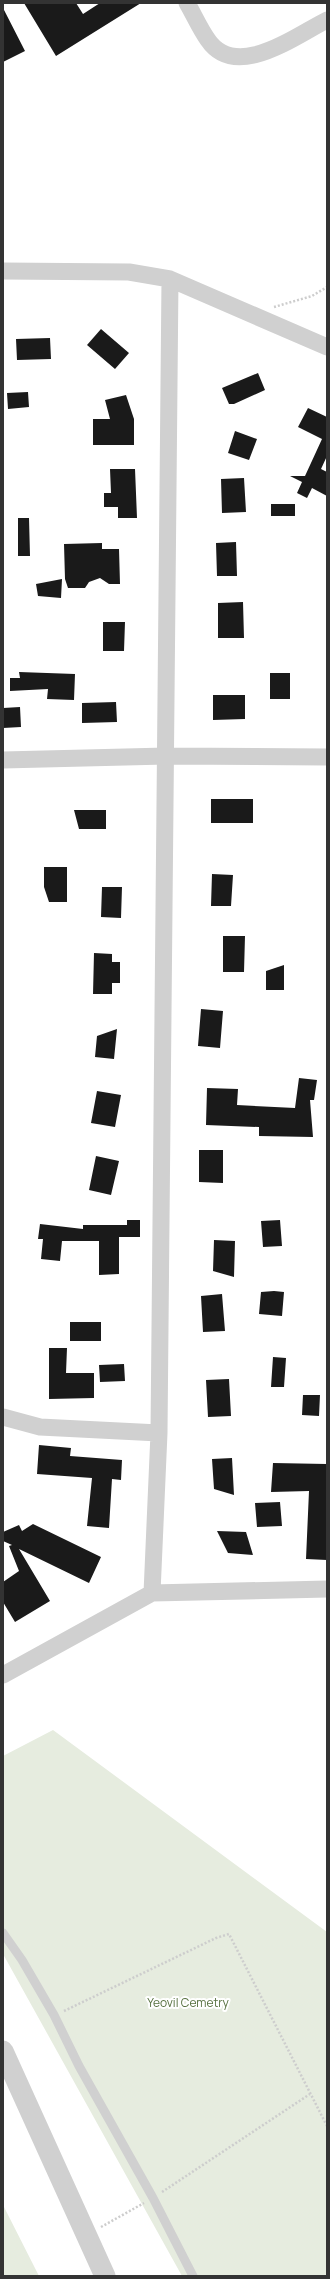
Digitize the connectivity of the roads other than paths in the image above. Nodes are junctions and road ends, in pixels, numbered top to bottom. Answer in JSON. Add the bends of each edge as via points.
{"nodes":[{"id":1,"x":187,"y":3,"type":"edge"},
{"id":2,"x":327,"y":20,"type":"edge"},
{"id":3,"x":3,"y":271,"type":"edge"},
{"id":4,"x":170,"y":279,"type":"junction"},
{"id":5,"x":327,"y":347,"type":"edge"},
{"id":6,"x":166,"y":756,"type":"junction"},
{"id":7,"x":327,"y":757,"type":"edge"},
{"id":8,"x":3,"y":760,"type":"edge"},
{"id":9,"x":3,"y":1417,"type":"edge"},
{"id":10,"x":159,"y":1433,"type":"junction"},
{"id":11,"x":327,"y":1589,"type":"edge"},
{"id":12,"x":152,"y":1593,"type":"junction"},
{"id":13,"x":3,"y":1675,"type":"edge"},
{"id":14,"x":3,"y":1933,"type":"edge"},
{"id":15,"x":3,"y":2051,"type":"edge"},
{"id":16,"x":105,"y":2276,"type":"edge"},
{"id":17,"x":193,"y":2276,"type":"edge"}],
"edges":[{"from":1,"to":2,"type":"street","via":[[208,42],[227,56],[246,58],[266,52]]},
{"from":3,"to":4,"type":"street","via":[[129,272]]},
{"from":4,"to":5,"type":"street"},
{"from":4,"to":6,"type":"street"},
{"from":6,"to":7,"type":"street"},
{"from":6,"to":8,"type":"street"},
{"from":6,"to":10,"type":"street"},
{"from":9,"to":10,"type":"street","via":[[40,1427]]},
{"from":10,"to":12,"type":"street"},
{"from":11,"to":12,"type":"street"},
{"from":12,"to":13,"type":"street"},
{"from":14,"to":17,"type":"lane","via":[[54,2015]]},
{"from":15,"to":16,"type":"street"}]}
